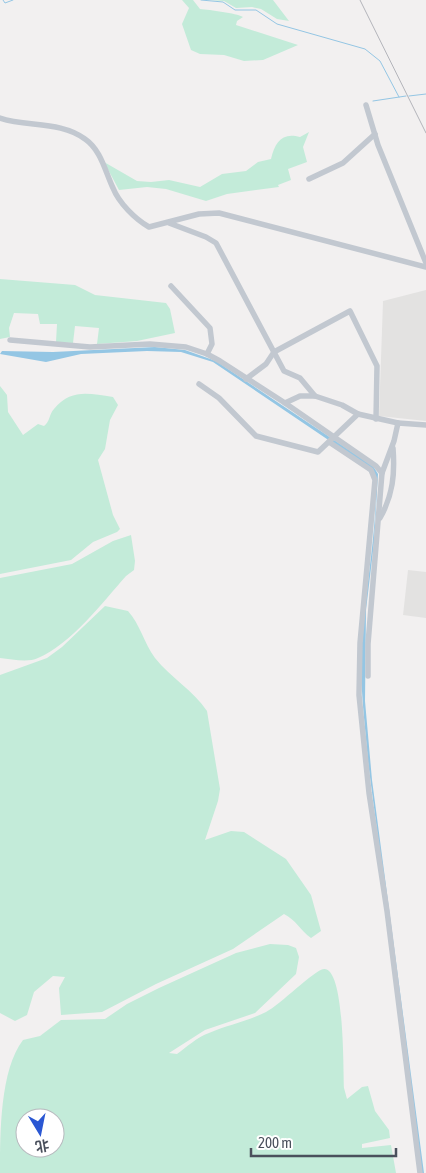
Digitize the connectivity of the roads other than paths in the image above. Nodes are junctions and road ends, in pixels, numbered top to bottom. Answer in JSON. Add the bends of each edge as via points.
{"nodes":[{"id":1,"x":366,"y":105,"type":"dead end"},
{"id":2,"x":0,"y":118,"type":"edge"},
{"id":3,"x":374,"y":134,"type":"junction"},
{"id":4,"x":309,"y":179,"type":"dead end"},
{"id":5,"x":169,"y":223,"type":"junction"},
{"id":6,"x":426,"y":265,"type":"edge"},
{"id":7,"x":172,"y":286,"type":"dead end"},
{"id":8,"x":10,"y":340,"type":"dead end"},
{"id":9,"x":274,"y":352,"type":"junction"},
{"id":10,"x":207,"y":354,"type":"junction"},
{"id":11,"x":246,"y":379,"type":"junction"},
{"id":12,"x":199,"y":384,"type":"dead end"},
{"id":13,"x":316,"y":396,"type":"junction"},
{"id":14,"x":286,"y":403,"type":"junction"},
{"id":15,"x":358,"y":414,"type":"junction"},
{"id":16,"x":376,"y":419,"type":"junction"},
{"id":17,"x":398,"y":423,"type":"junction"},
{"id":18,"x":426,"y":424,"type":"edge"},
{"id":19,"x":331,"y":440,"type":"junction"},
{"id":20,"x":392,"y":446,"type":"junction"},
{"id":21,"x":382,"y":473,"type":"junction"},
{"id":22,"x":379,"y":520,"type":"junction"},
{"id":23,"x":368,"y":676,"type":"dead end"},
{"id":24,"x":420,"y":1173,"type":"edge"}],
"edges":[{"from":1,"to":3,"type":"street"},
{"from":2,"to":5,"type":"street","via":[[80,135],[96,148],[114,190],[136,218],[149,227]]},
{"from":3,"to":4,"type":"street","via":[[343,163]]},
{"from":3,"to":6,"type":"street"},
{"from":5,"to":6,"type":"street","via":[[219,212]]},
{"from":5,"to":9,"type":"street","via":[[216,243]]},
{"from":7,"to":10,"type":"street","via":[[210,328],[212,344]]},
{"from":8,"to":10,"type":"street","via":[[90,347],[166,345]]},
{"from":9,"to":11,"type":"street","via":[[266,364]]},
{"from":9,"to":13,"type":"street","via":[[284,371],[300,378]]},
{"from":9,"to":16,"type":"street","via":[[350,311],[377,366]]},
{"from":10,"to":11,"type":"street"},
{"from":11,"to":14,"type":"street"},
{"from":12,"to":19,"type":"street","via":[[219,398],[256,436],[318,452]]},
{"from":13,"to":14,"type":"street","via":[[300,396]]},
{"from":13,"to":15,"type":"street"},
{"from":14,"to":19,"type":"street"},
{"from":15,"to":16,"type":"street"},
{"from":15,"to":19,"type":"street"},
{"from":16,"to":17,"type":"street"},
{"from":17,"to":18,"type":"street"},
{"from":17,"to":20,"type":"street"},
{"from":19,"to":21,"type":"street","via":[[376,466]]},
{"from":19,"to":24,"type":"street","via":[[371,470],[375,480],[360,643],[359,695]]},
{"from":20,"to":21,"type":"street"},
{"from":20,"to":22,"type":"street","via":[[391,495]]},
{"from":21,"to":22,"type":"street"},
{"from":22,"to":23,"type":"street"}]}
